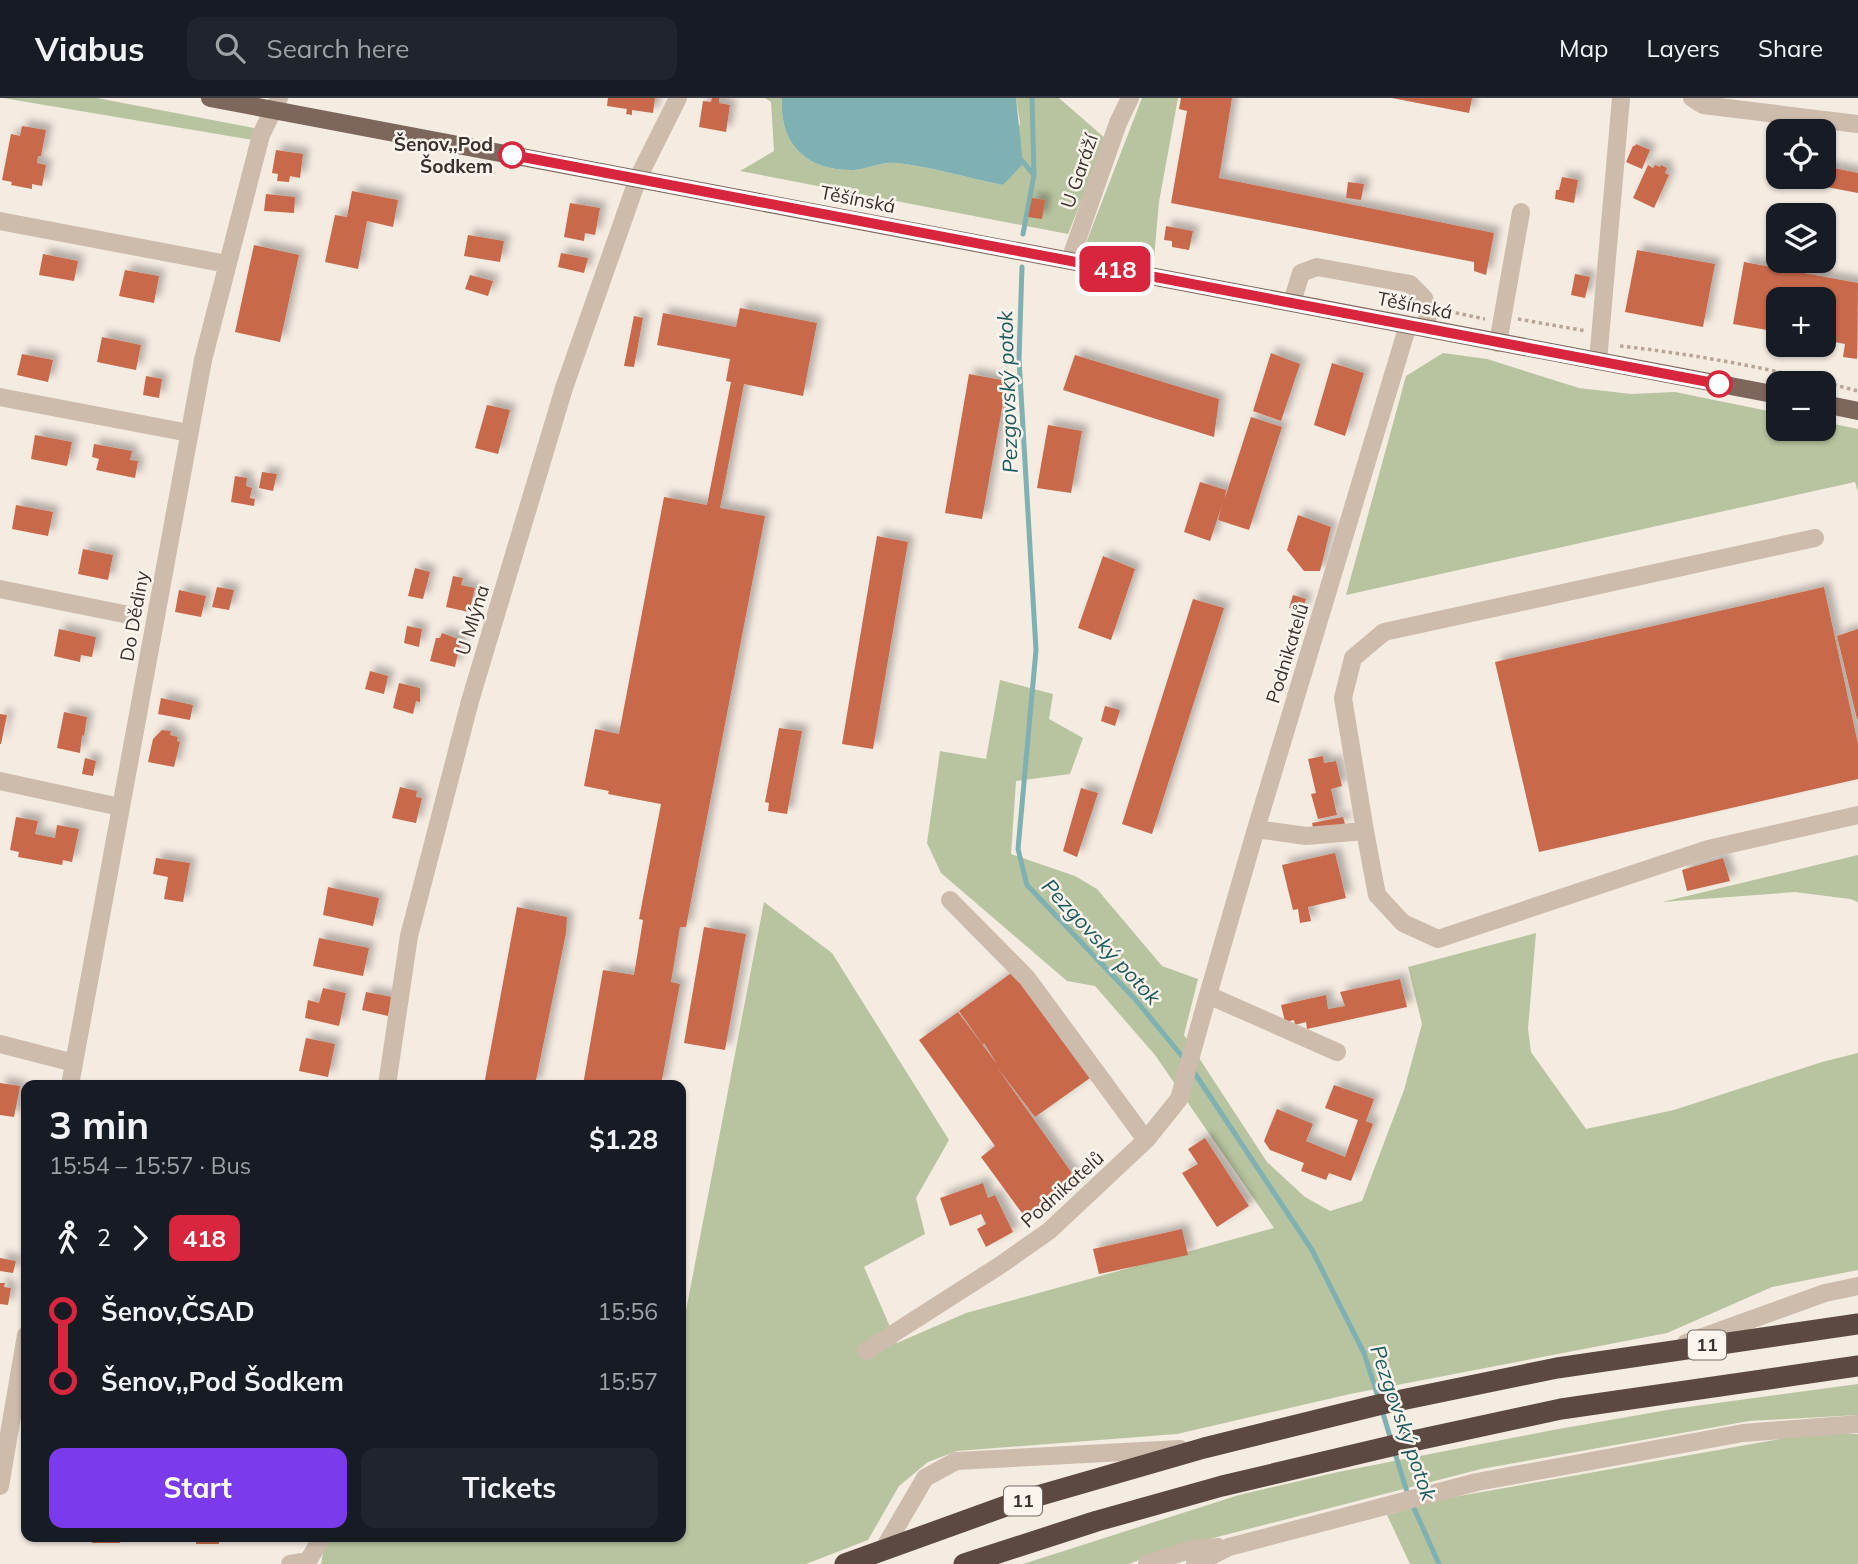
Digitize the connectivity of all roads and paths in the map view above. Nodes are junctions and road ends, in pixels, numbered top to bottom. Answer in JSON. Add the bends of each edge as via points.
{"nodes":[{"id":1,"x":210,"y":98,"type":"edge"},
{"id":2,"x":678,"y":98,"type":"edge"},
{"id":3,"x":1130,"y":98,"type":"edge"},
{"id":4,"x":1621,"y":98,"type":"edge"},
{"id":5,"x":1692,"y":98,"type":"edge"},
{"id":6,"x":276,"y":104,"type":"edge"},
{"id":7,"x":1858,"y":124,"type":"edge"},
{"id":8,"x":638,"y":178,"type":"junction"},
{"id":9,"x":1521,"y":212,"type":"dead end"},
{"id":10,"x":0,"y":221,"type":"edge"},
{"id":11,"x":1070,"y":260,"type":"junction"},
{"id":12,"x":227,"y":264,"type":"junction"},
{"id":13,"x":1292,"y":302,"type":"junction"},
{"id":14,"x":1427,"y":307,"type":"junction"},
{"id":15,"x":1502,"y":319,"type":"junction"},
{"id":16,"x":1408,"y":325,"type":"junction"},
{"id":17,"x":1428,"y":329,"type":"junction"},
{"id":18,"x":1600,"y":338,"type":"junction"},
{"id":19,"x":1497,"y":343,"type":"junction"},
{"id":20,"x":1598,"y":361,"type":"junction"},
{"id":21,"x":1858,"y":391,"type":"edge"},
{"id":22,"x":1766,"y":393,"type":"edge"},
{"id":23,"x":0,"y":397,"type":"edge"},
{"id":24,"x":1836,"y":406,"type":"edge"},
{"id":25,"x":1858,"y":411,"type":"edge"},
{"id":26,"x":189,"y":433,"type":"junction"},
{"id":27,"x":1815,"y":538,"type":"dead end"},
{"id":28,"x":0,"y":589,"type":"edge"},
{"id":29,"x":129,"y":615,"type":"dead end"},
{"id":30,"x":0,"y":781,"type":"edge"},
{"id":31,"x":120,"y":807,"type":"junction"},
{"id":32,"x":1858,"y":815,"type":"edge"},
{"id":33,"x":1256,"y":829,"type":"junction"},
{"id":34,"x":1365,"y":831,"type":"junction"},
{"id":35,"x":950,"y":900,"type":"dead end"},
{"id":36,"x":1208,"y":995,"type":"junction"},
{"id":37,"x":0,"y":1044,"type":"edge"},
{"id":38,"x":1338,"y":1052,"type":"dead end"},
{"id":39,"x":74,"y":1063,"type":"junction"},
{"id":40,"x":71,"y":1080,"type":"edge"},
{"id":41,"x":388,"y":1080,"type":"edge"},
{"id":42,"x":1146,"y":1140,"type":"junction"},
{"id":43,"x":1858,"y":1286,"type":"edge"},
{"id":44,"x":1858,"y":1324,"type":"edge"},
{"id":45,"x":866,"y":1351,"type":"dead end"},
{"id":46,"x":1662,"y":1352,"type":"junction"},
{"id":47,"x":21,"y":1364,"type":"edge"},
{"id":48,"x":1858,"y":1366,"type":"edge"},
{"id":49,"x":1858,"y":1424,"type":"edge"},
{"id":50,"x":1204,"y":1448,"type":"junction"},
{"id":51,"x":0,"y":1486,"type":"edge"},
{"id":52,"x":319,"y":1542,"type":"edge"},
{"id":53,"x":1228,"y":1547,"type":"junction"},
{"id":54,"x":883,"y":1550,"type":"junction"},
{"id":55,"x":290,"y":1564,"type":"edge"},
{"id":56,"x":845,"y":1564,"type":"edge"},
{"id":57,"x":964,"y":1564,"type":"edge"},
{"id":58,"x":1147,"y":1564,"type":"edge"},
{"id":59,"x":1195,"y":1564,"type":"edge"}],
"edges":[{"from":1,"to":6,"type":"main road","name":"Těšínská"},
{"from":2,"to":8,"type":"street","name":"U Mlýna"},
{"from":3,"to":11,"type":"street","name":"U Garáží"},
{"from":4,"to":18,"type":"street"},
{"from":5,"to":7,"type":"street","via":[[1703,106]]},
{"from":6,"to":8,"type":"main road","name":"Těšínská"},
{"from":6,"to":12,"type":"street","name":"Do Dědiny","via":[[261,135]]},
{"from":8,"to":11,"type":"main road","name":"Těšínská"},
{"from":8,"to":41,"type":"street","name":"U Mlýna","via":[[564,388],[470,701],[409,936]]},
{"from":9,"to":15,"type":"street"},
{"from":10,"to":12,"type":"street"},
{"from":11,"to":13,"type":"main road","name":"Těšínská"},
{"from":12,"to":26,"type":"street","name":"Do Dědiny","via":[[202,359]]},
{"from":13,"to":14,"type":"street","via":[[1301,273],[1317,267],[1410,284]]},
{"from":13,"to":16,"type":"main road","name":"Těšínská"},
{"from":14,"to":15,"type":"path"},
{"from":14,"to":17,"type":"street"},
{"from":15,"to":18,"type":"path"},
{"from":15,"to":19,"type":"street"},
{"from":16,"to":17,"type":"main road","name":"Těšínská"},
{"from":16,"to":33,"type":"street","name":"Podnikatelů"},
{"from":17,"to":19,"type":"main road","name":"Těšínská"},
{"from":18,"to":20,"type":"street"},
{"from":18,"to":21,"type":"path","via":[[1620,346],[1784,372]]},
{"from":19,"to":20,"type":"main road","name":"Těšínská"},
{"from":20,"to":22,"type":"main road","name":"Těšínská"},
{"from":23,"to":26,"type":"street"},
{"from":24,"to":25,"type":"main road"},
{"from":26,"to":31,"type":"street","name":"Do Dědiny"},
{"from":27,"to":34,"type":"street","via":[[1384,632],[1353,658],[1342,698]]},
{"from":28,"to":29,"type":"street","name":"Do Dědiny"},
{"from":30,"to":31,"type":"street"},
{"from":31,"to":39,"type":"street","name":"Do Dědiny"},
{"from":32,"to":34,"type":"street","via":[[1707,849],[1438,939],[1403,923],[1377,895]]},
{"from":33,"to":34,"type":"street","via":[[1306,836]]},
{"from":33,"to":36,"type":"street","name":"Podnikatelů"},
{"from":35,"to":42,"type":"street","via":[[1027,978]]},
{"from":36,"to":38,"type":"street"},
{"from":36,"to":42,"type":"street","name":"Podnikatelů","via":[[1179,1098]]},
{"from":37,"to":39,"type":"street"},
{"from":39,"to":40,"type":"street","name":"Do Dědiny"},
{"from":42,"to":45,"type":"street","name":"Podnikatelů","via":[[1049,1231]]},
{"from":43,"to":46,"type":"street","via":[[1825,1293]]},
{"from":44,"to":46,"type":"highway","number":"11"},
{"from":46,"to":50,"type":"highway","number":"11","via":[[1382,1404]]},
{"from":47,"to":51,"type":"street"},
{"from":48,"to":57,"type":"highway","number":"11","via":[[1562,1409],[1408,1442],[1222,1486]]},
{"from":49,"to":53,"type":"street","via":[[1743,1433],[1477,1482]]},
{"from":50,"to":54,"type":"highway","number":"11","via":[[1017,1502]]},
{"from":50,"to":54,"type":"street","via":[[956,1461],[925,1478]]},
{"from":52,"to":55,"type":"street","via":[[308,1561]]},
{"from":53,"to":58,"type":"street","via":[[1192,1549]]},
{"from":53,"to":59,"type":"street"},
{"from":54,"to":56,"type":"highway","number":"11"}]}
